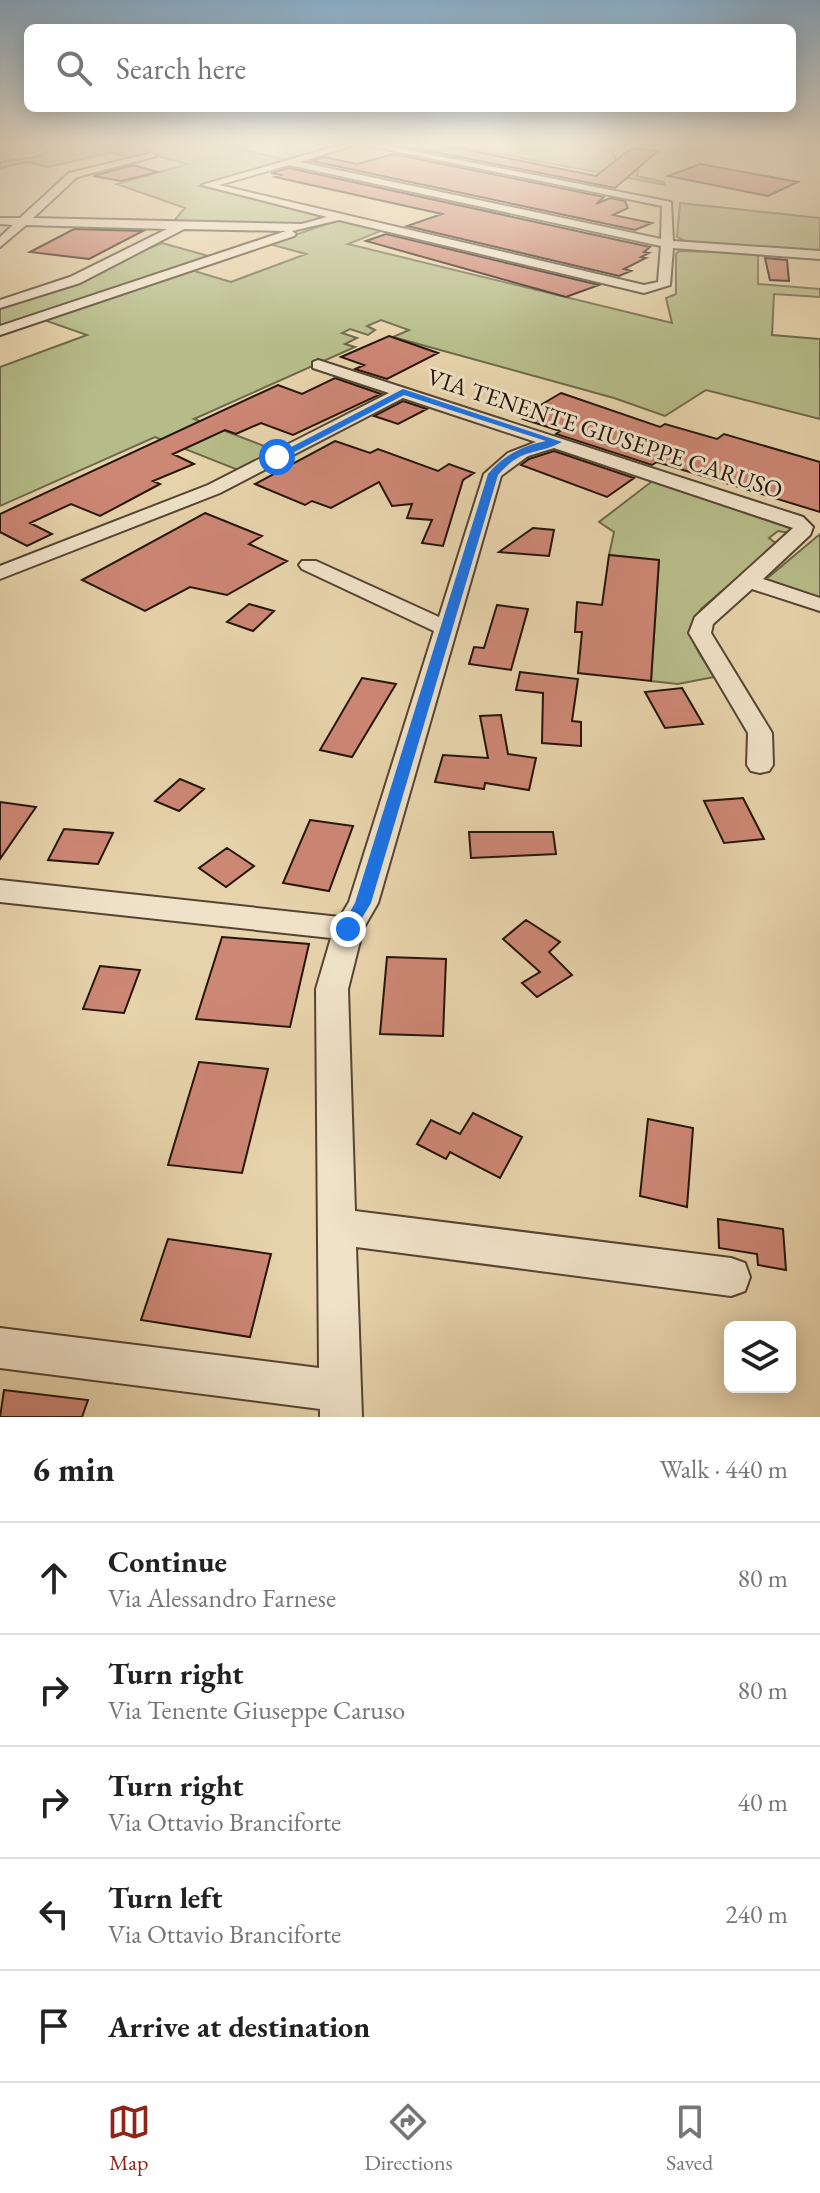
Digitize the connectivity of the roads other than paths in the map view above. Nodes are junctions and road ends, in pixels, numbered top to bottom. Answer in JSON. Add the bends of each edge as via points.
{"nodes":[{"id":1,"x":36,"y":211,"type":"edge"},
{"id":2,"x":315,"y":211,"type":"edge"},
{"id":3,"x":515,"y":211,"type":"edge"},
{"id":4,"x":667,"y":211,"type":"edge"},
{"id":5,"x":339,"y":217,"type":"junction"},
{"id":6,"x":0,"y":221,"type":"edge"},
{"id":7,"x":26,"y":221,"type":"junction"},
{"id":8,"x":183,"y":225,"type":"junction"},
{"id":9,"x":302,"y":227,"type":"junction"},
{"id":10,"x":0,"y":243,"type":"edge"},
{"id":11,"x":667,"y":244,"type":"junction"},
{"id":12,"x":820,"y":255,"type":"edge"},
{"id":13,"x":0,"y":304,"type":"edge"},
{"id":14,"x":0,"y":331,"type":"edge"},
{"id":15,"x":318,"y":365,"type":"dead end"},
{"id":16,"x":403,"y":392,"type":"junction"},
{"id":17,"x":557,"y":442,"type":"junction"},
{"id":18,"x":309,"y":565,"type":"dead end"},
{"id":19,"x":1,"y":569,"type":"edge"},
{"id":20,"x":749,"y":581,"type":"junction"},
{"id":21,"x":820,"y":605,"type":"edge"},
{"id":22,"x":447,"y":629,"type":"junction"},
{"id":23,"x":760,"y":765,"type":"dead end"},
{"id":24,"x":0,"y":891,"type":"edge"},
{"id":25,"x":348,"y":929,"type":"junction"},
{"id":26,"x":339,"y":1227,"type":"junction"},
{"id":27,"x":731,"y":1277,"type":"dead end"},
{"id":28,"x":0,"y":1348,"type":"edge"},
{"id":29,"x":340,"y":1404,"type":"edge"}],
"edges":[{"from":1,"to":7,"type":"street"},
{"from":2,"to":5,"type":"street"},
{"from":3,"to":11,"type":"street"},
{"from":4,"to":11,"type":"street"},
{"from":5,"to":9,"type":"street"},
{"from":5,"to":11,"type":"street","via":[[644,289],[664,285]]},
{"from":6,"to":7,"type":"street"},
{"from":7,"to":8,"type":"street"},
{"from":7,"to":10,"type":"street"},
{"from":8,"to":9,"type":"street"},
{"from":8,"to":13,"type":"street","via":[[75,280]]},
{"from":9,"to":14,"type":"street"},
{"from":11,"to":12,"type":"street"},
{"from":15,"to":16,"type":"street","name":"VIA TENENTE GIUSEPPE CARUSO"},
{"from":16,"to":17,"type":"street","name":"VIA TENENTE GIUSEPPE CARUSO"},
{"from":16,"to":19,"type":"street","via":[[214,489]]},
{"from":17,"to":20,"type":"street","name":"VIA TENENTE GIUSEPPE CARUSO","via":[[803,527]]},
{"from":17,"to":22,"type":"street","via":[[529,447],[493,474]]},
{"from":18,"to":22,"type":"street"},
{"from":20,"to":21,"type":"street"},
{"from":20,"to":23,"type":"street","via":[[703,622],[700,633],[760,733]]},
{"from":22,"to":25,"type":"street","via":[[363,903]]},
{"from":24,"to":25,"type":"street"},
{"from":25,"to":26,"type":"street","via":[[332,989]]},
{"from":26,"to":27,"type":"street"},
{"from":26,"to":29,"type":"street"},
{"from":28,"to":29,"type":"street"}]}
